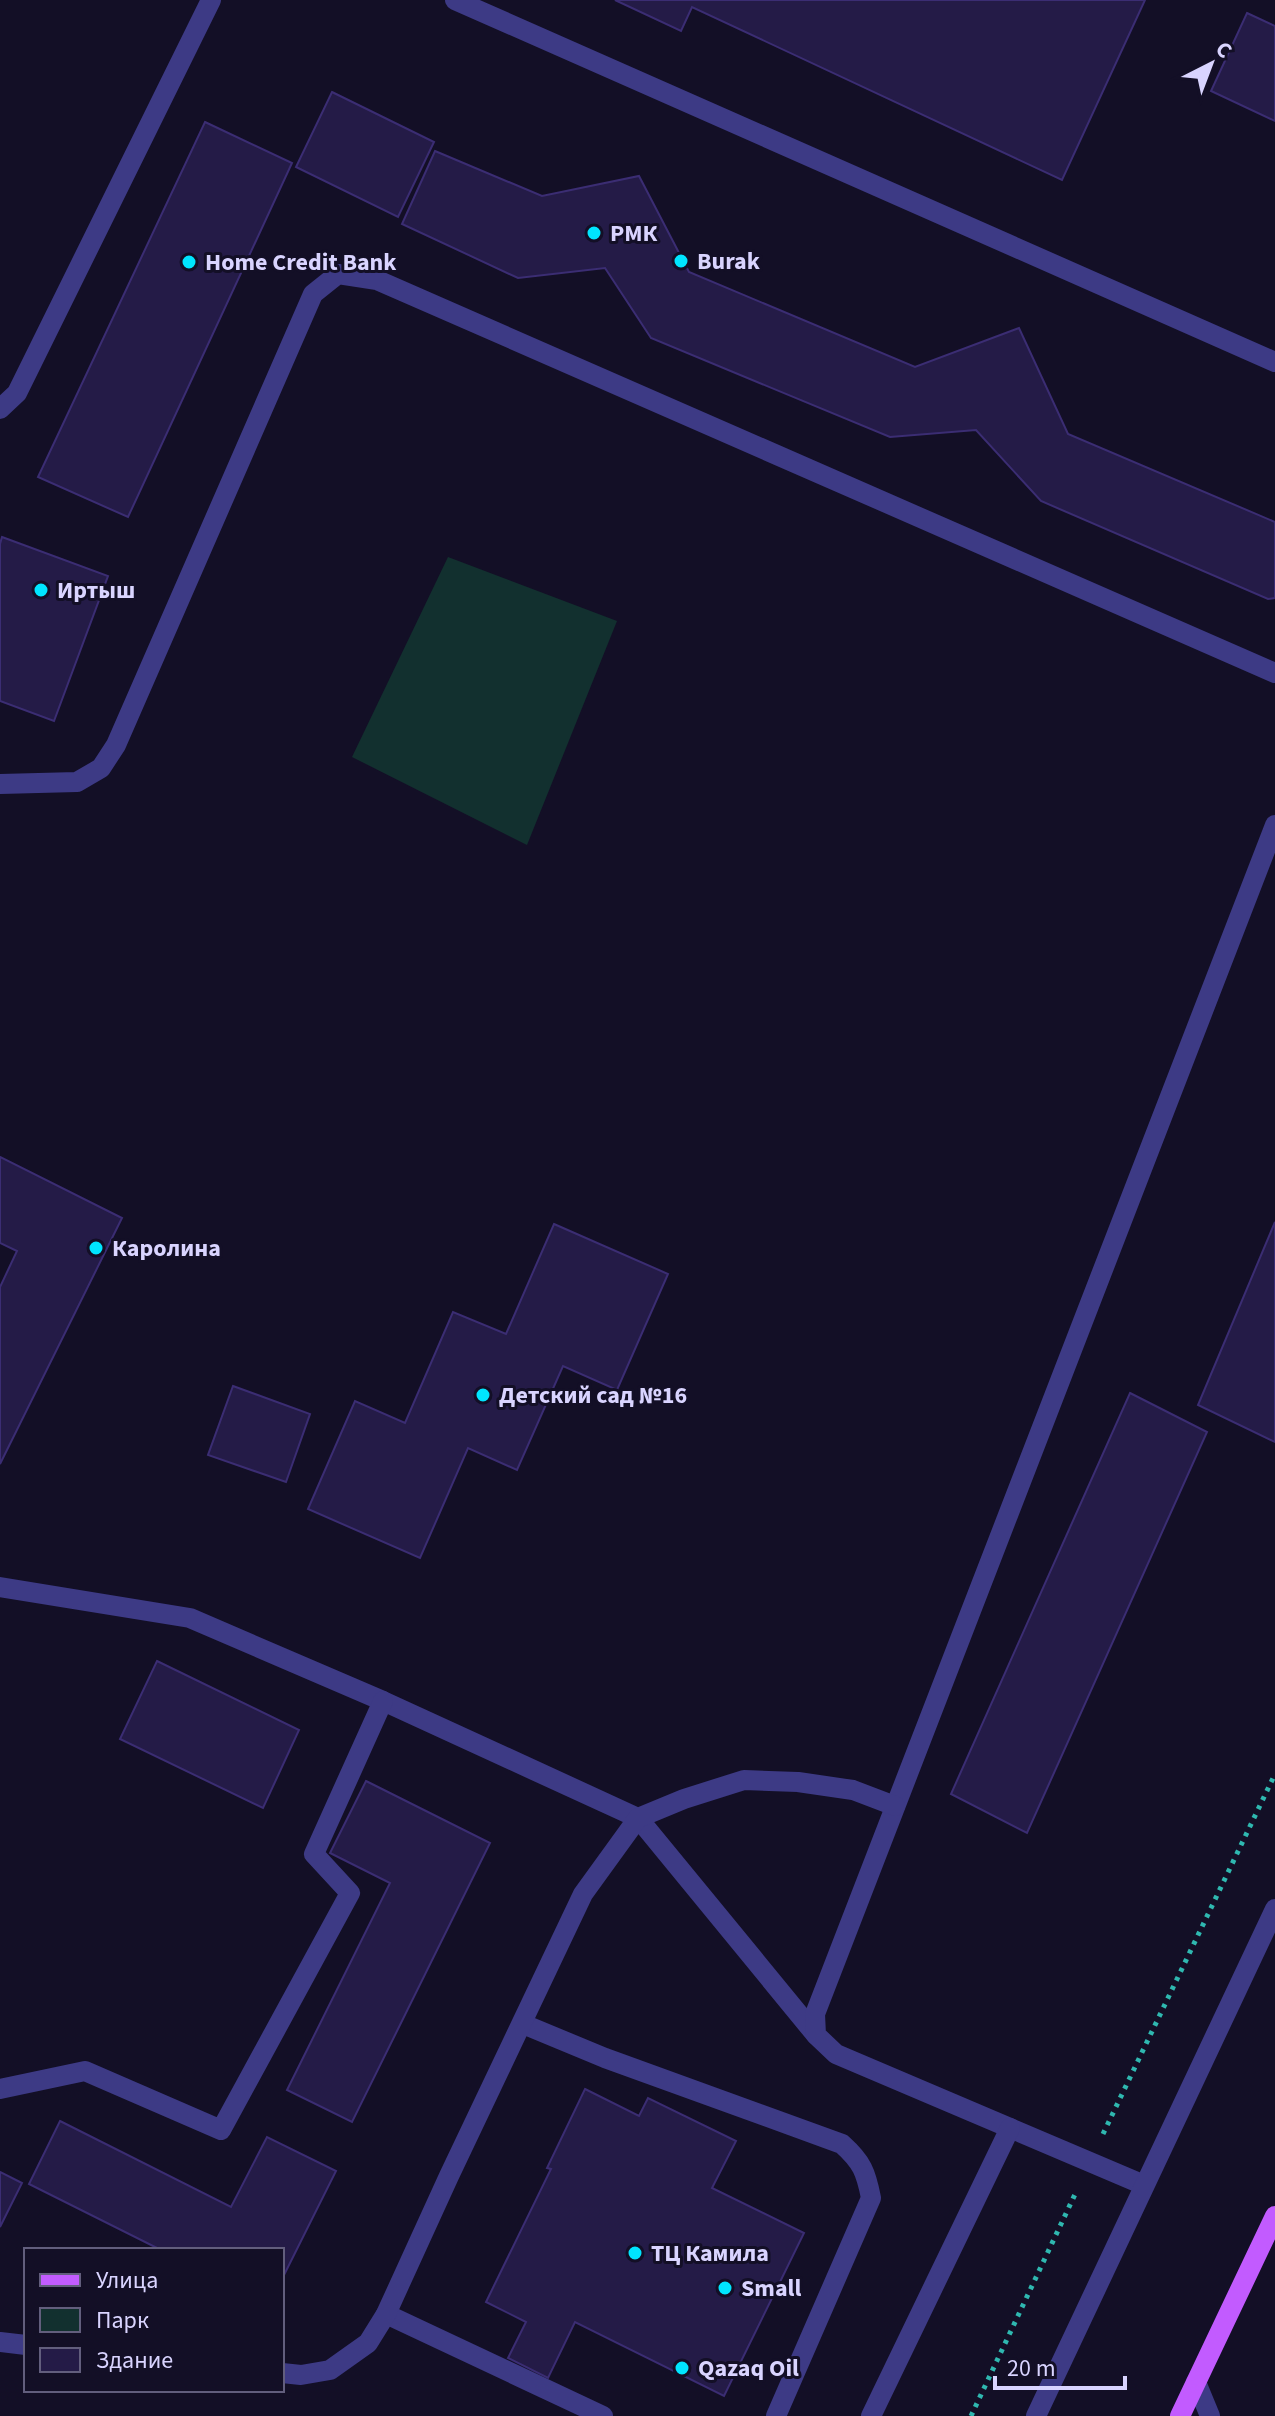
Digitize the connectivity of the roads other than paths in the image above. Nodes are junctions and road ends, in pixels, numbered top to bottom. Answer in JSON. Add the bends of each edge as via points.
{"nodes":[{"id":1,"x":211,"y":0,"type":"edge"},
{"id":2,"x":455,"y":0,"type":"edge"},
{"id":3,"x":1275,"y":362,"type":"edge"},
{"id":4,"x":0,"y":409,"type":"edge"},
{"id":5,"x":1275,"y":673,"type":"edge"},
{"id":6,"x":0,"y":784,"type":"edge"},
{"id":7,"x":1275,"y":825,"type":"edge"},
{"id":8,"x":0,"y":1587,"type":"edge"},
{"id":9,"x":383,"y":1701,"type":"junction"},
{"id":10,"x":895,"y":1806,"type":"junction"},
{"id":11,"x":638,"y":1818,"type":"junction"},
{"id":12,"x":1275,"y":1909,"type":"edge"},
{"id":13,"x":523,"y":2024,"type":"junction"},
{"id":14,"x":816,"y":2035,"type":"junction"},
{"id":15,"x":0,"y":2089,"type":"edge"},
{"id":16,"x":1010,"y":2128,"type":"junction"},
{"id":17,"x":1144,"y":2185,"type":"junction"},
{"id":18,"x":1275,"y":2216,"type":"edge"},
{"id":19,"x":386,"y":2314,"type":"junction"},
{"id":20,"x":0,"y":2342,"type":"edge"},
{"id":21,"x":24,"y":2345,"type":"edge"},
{"id":22,"x":284,"y":2373,"type":"edge"},
{"id":23,"x":1196,"y":2382,"type":"junction"},
{"id":24,"x":603,"y":2416,"type":"edge"},
{"id":25,"x":776,"y":2416,"type":"edge"},
{"id":26,"x":871,"y":2416,"type":"edge"},
{"id":27,"x":1036,"y":2416,"type":"edge"},
{"id":28,"x":1180,"y":2416,"type":"edge"},
{"id":29,"x":1210,"y":2416,"type":"edge"}],
"edges":[{"from":1,"to":4,"type":"lane","via":[[17,393]]},
{"from":2,"to":3,"type":"lane"},
{"from":5,"to":6,"type":"lane","via":[[377,280],[338,274],[313,294],[116,745],[101,768],[77,782]]},
{"from":7,"to":10,"type":"lane"},
{"from":8,"to":9,"type":"lane","via":[[190,1618]]},
{"from":9,"to":11,"type":"lane"},
{"from":9,"to":15,"type":"lane","via":[[314,1854],[350,1893],[221,2130],[85,2071]]},
{"from":10,"to":11,"type":"lane","via":[[853,1790],[744,1780]]},
{"from":10,"to":14,"type":"lane","via":[[815,2014]]},
{"from":11,"to":13,"type":"lane","via":[[583,1894]]},
{"from":11,"to":14,"type":"lane"},
{"from":12,"to":17,"type":"lane"},
{"from":13,"to":19,"type":"lane"},
{"from":13,"to":25,"type":"lane","via":[[842,2144],[857,2157],[871,2198]]},
{"from":14,"to":16,"type":"lane","via":[[836,2054]]},
{"from":16,"to":17,"type":"lane"},
{"from":16,"to":26,"type":"lane"},
{"from":17,"to":27,"type":"lane"},
{"from":18,"to":23,"type":"main road"},
{"from":19,"to":22,"type":"lane","via":[[368,2343],[330,2370]]},
{"from":19,"to":24,"type":"lane"},
{"from":20,"to":21,"type":"lane"},
{"from":23,"to":28,"type":"main road"},
{"from":23,"to":29,"type":"lane"}]}
